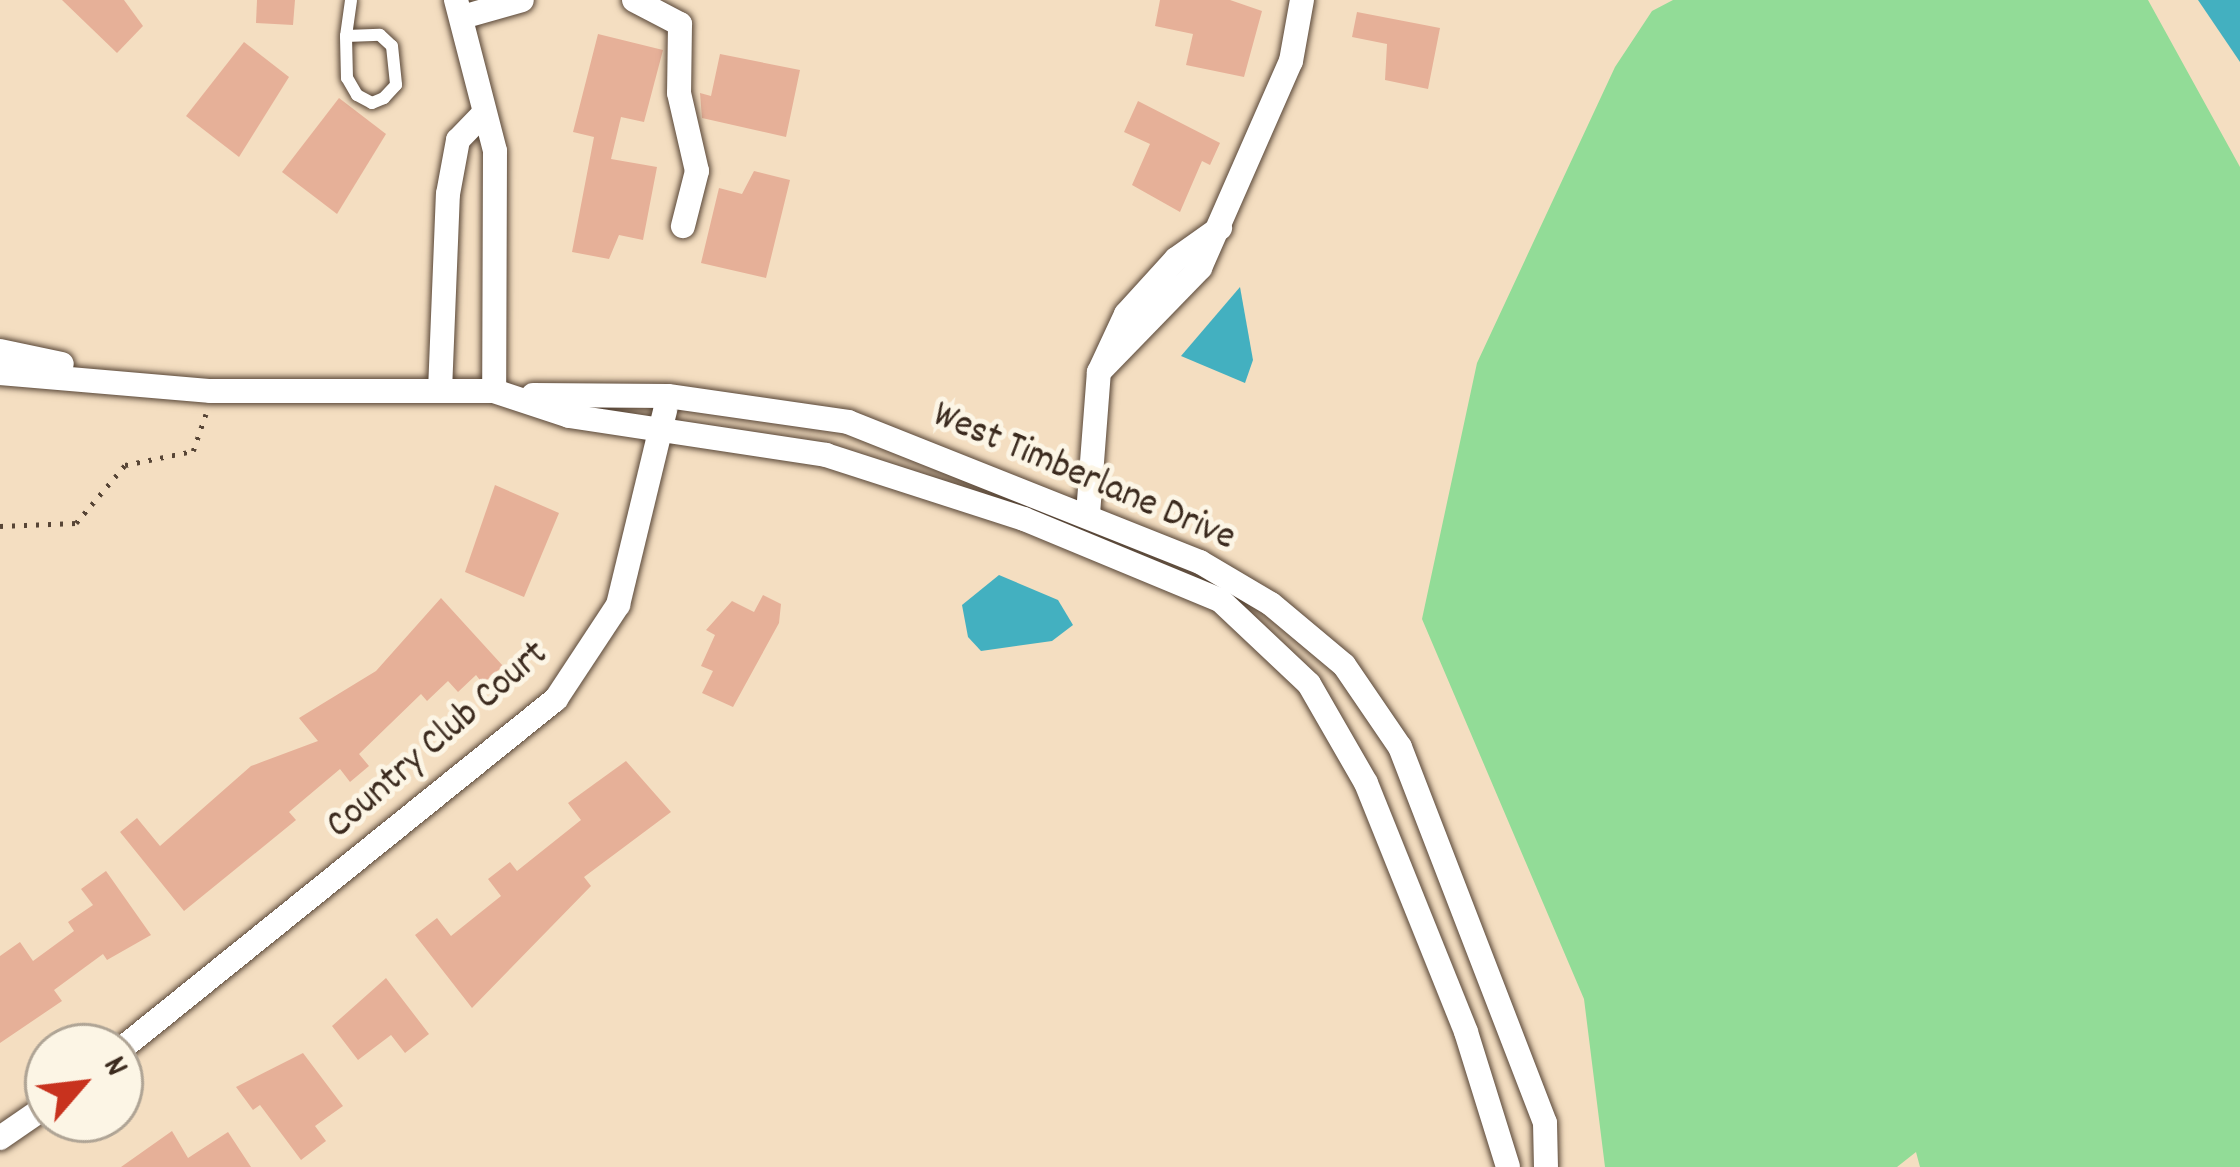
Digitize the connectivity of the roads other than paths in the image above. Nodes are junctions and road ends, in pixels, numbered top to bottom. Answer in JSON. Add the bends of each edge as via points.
{"nodes":[{"id":1,"x":351,"y":0,"type":"edge"},
{"id":2,"x":522,"y":0,"type":"edge"},
{"id":3,"x":634,"y":0,"type":"edge"},
{"id":4,"x":1301,"y":0,"type":"edge"},
{"id":5,"x":460,"y":8,"type":"edge"},
{"id":6,"x":346,"y":36,"type":"junction"},
{"id":7,"x":480,"y":117,"type":"junction"},
{"id":8,"x":682,"y":226,"type":"dead end"},
{"id":9,"x":0,"y":351,"type":"edge"},
{"id":10,"x":0,"y":373,"type":"edge"},
{"id":11,"x":116,"y":379,"type":"junction"},
{"id":12,"x":440,"y":391,"type":"junction"},
{"id":13,"x":503,"y":393,"type":"junction"},
{"id":14,"x":668,"y":396,"type":"junction"},
{"id":15,"x":662,"y":426,"type":"junction"},
{"id":16,"x":1088,"y":514,"type":"junction"},
{"id":17,"x":144,"y":1031,"type":"edge"},
{"id":18,"x":1508,"y":1167,"type":"edge"},
{"id":19,"x":1546,"y":1167,"type":"edge"}],
"edges":[{"from":1,"to":6,"type":"lane"},
{"from":2,"to":5,"type":"street"},
{"from":3,"to":8,"type":"street","via":[[680,25],[679,93],[697,171]]},
{"from":4,"to":16,"type":"street","via":[[1291,61],[1200,268],[1099,372]]},
{"from":5,"to":7,"type":"street"},
{"from":6,"to":6,"type":"lane","via":[[347,78],[357,95],[372,103],[384,98],[396,85],[392,46],[380,35]]},
{"from":7,"to":12,"type":"street","via":[[458,140],[448,194]]},
{"from":7,"to":13,"type":"street","via":[[495,151]]},
{"from":9,"to":11,"type":"street","name":"West Timberlane Drive"},
{"from":10,"to":11,"type":"street","name":"West Timberlane Drive"},
{"from":11,"to":12,"type":"street","name":"West Timberlane Drive","via":[[206,390]]},
{"from":12,"to":13,"type":"street","name":"West Timberlane Drive"},
{"from":13,"to":14,"type":"street","name":"West Timberlane Drive"},
{"from":13,"to":15,"type":"street","name":"West Timberlane Drive","via":[[569,416]]},
{"from":14,"to":15,"type":"street","name":"Country Club Court"},
{"from":14,"to":16,"type":"street","name":"West Timberlane Drive","via":[[848,422]]},
{"from":15,"to":17,"type":"street","name":"Country Club Court","via":[[618,605],[556,699]]},
{"from":15,"to":18,"type":"street","name":"West Timberlane Drive","via":[[826,455],[1024,519],[1220,600],[1309,684],[1366,784],[1466,1032]]},
{"from":16,"to":19,"type":"street","name":"West Timberlane Drive","via":[[1227,576],[1344,665],[1400,747],[1443,842],[1544,1123]]}]}
